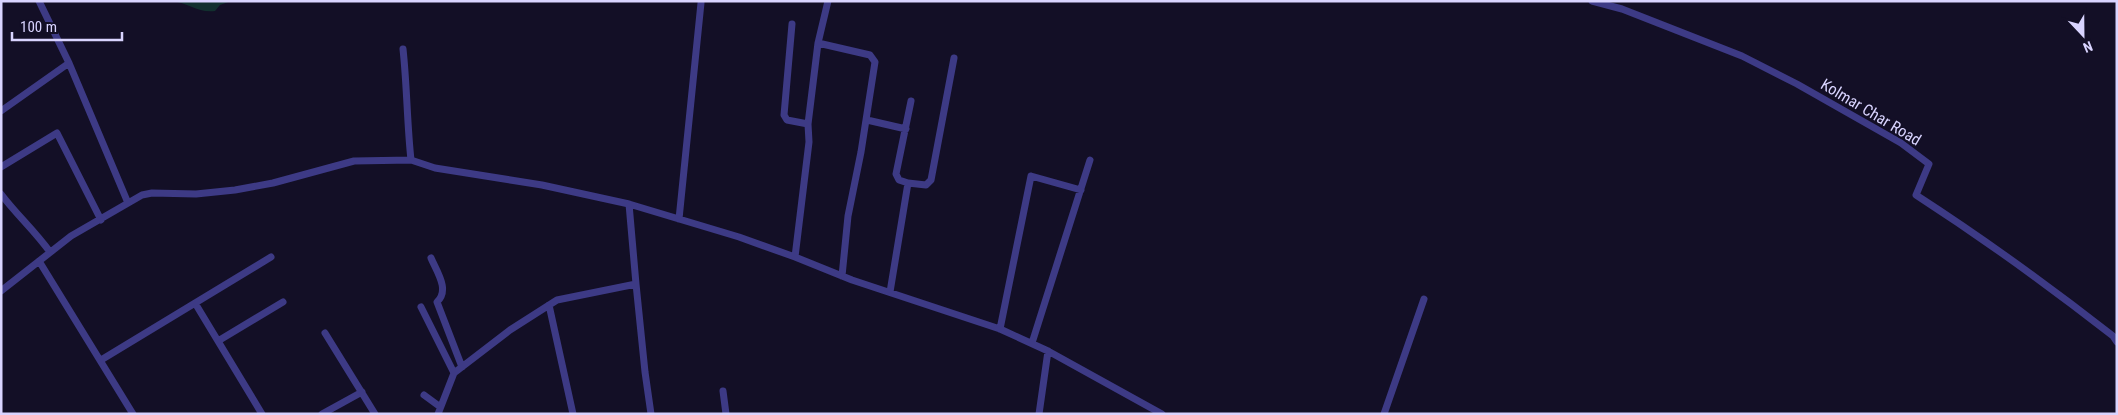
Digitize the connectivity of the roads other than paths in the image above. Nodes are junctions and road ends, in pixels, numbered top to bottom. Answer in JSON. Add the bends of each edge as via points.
{"nodes":[{"id":1,"x":38,"y":1,"type":"edge"},
{"id":2,"x":828,"y":1,"type":"edge"},
{"id":3,"x":1592,"y":1,"type":"edge"},
{"id":4,"x":701,"y":3,"type":"dead end"},
{"id":5,"x":792,"y":24,"type":"dead end"},
{"id":6,"x":818,"y":43,"type":"junction"},
{"id":7,"x":403,"y":49,"type":"dead end"},
{"id":8,"x":954,"y":58,"type":"dead end"},
{"id":9,"x":68,"y":63,"type":"junction"},
{"id":10,"x":910,"y":101,"type":"dead end"},
{"id":11,"x":1,"y":111,"type":"edge"},
{"id":12,"x":867,"y":120,"type":"junction"},
{"id":13,"x":808,"y":124,"type":"junction"},
{"id":14,"x":906,"y":129,"type":"junction"},
{"id":15,"x":411,"y":160,"type":"junction"},
{"id":16,"x":1090,"y":160,"type":"dead end"},
{"id":17,"x":1,"y":167,"type":"edge"},
{"id":18,"x":908,"y":183,"type":"junction"},
{"id":19,"x":1081,"y":190,"type":"junction"},
{"id":20,"x":1,"y":194,"type":"edge"},
{"id":21,"x":128,"y":203,"type":"junction"},
{"id":22,"x":629,"y":204,"type":"junction"},
{"id":23,"x":679,"y":219,"type":"junction"},
{"id":24,"x":101,"y":220,"type":"junction"},
{"id":25,"x":50,"y":252,"type":"junction"},
{"id":26,"x":270,"y":257,"type":"dead end"},
{"id":27,"x":795,"y":257,"type":"junction"},
{"id":28,"x":431,"y":258,"type":"dead end"},
{"id":29,"x":39,"y":261,"type":"junction"},
{"id":30,"x":842,"y":276,"type":"junction"},
{"id":31,"x":636,"y":284,"type":"junction"},
{"id":32,"x":1,"y":291,"type":"edge"},
{"id":33,"x":890,"y":292,"type":"junction"},
{"id":34,"x":1424,"y":299,"type":"dead end"},
{"id":35,"x":283,"y":302,"type":"dead end"},
{"id":36,"x":195,"y":303,"type":"junction"},
{"id":37,"x":549,"y":305,"type":"junction"},
{"id":38,"x":421,"y":307,"type":"dead end"},
{"id":39,"x":1000,"y":329,"type":"junction"},
{"id":40,"x":325,"y":333,"type":"dead end"},
{"id":41,"x":218,"y":341,"type":"junction"},
{"id":42,"x":2117,"y":342,"type":"edge"},
{"id":43,"x":1032,"y":343,"type":"junction"},
{"id":44,"x":1048,"y":351,"type":"junction"},
{"id":45,"x":101,"y":360,"type":"junction"},
{"id":46,"x":462,"y":367,"type":"junction"},
{"id":47,"x":454,"y":373,"type":"junction"},
{"id":48,"x":723,"y":391,"type":"dead end"},
{"id":49,"x":362,"y":392,"type":"junction"},
{"id":50,"x":424,"y":395,"type":"dead end"},
{"id":51,"x":439,"y":410,"type":"edge"},
{"id":52,"x":133,"y":414,"type":"edge"},
{"id":53,"x":262,"y":414,"type":"edge"},
{"id":54,"x":322,"y":414,"type":"edge"},
{"id":55,"x":376,"y":414,"type":"edge"},
{"id":56,"x":573,"y":414,"type":"edge"},
{"id":57,"x":651,"y":414,"type":"edge"},
{"id":58,"x":726,"y":414,"type":"edge"},
{"id":59,"x":1040,"y":414,"type":"edge"},
{"id":60,"x":1162,"y":414,"type":"edge"},
{"id":61,"x":1384,"y":414,"type":"edge"}],
"edges":[{"from":1,"to":9,"type":"street"},
{"from":2,"to":6,"type":"street"},
{"from":3,"to":42,"type":"street","name":"Kolmar Char Road","via":[[1622,9],[1742,56],[1901,142],[1929,164],[1916,195],[2033,275]]},
{"from":4,"to":23,"type":"street"},
{"from":5,"to":13,"type":"street","via":[[784,114],[787,120]]},
{"from":6,"to":12,"type":"street","via":[[874,58]]},
{"from":6,"to":13,"type":"street"},
{"from":7,"to":15,"type":"street"},
{"from":8,"to":18,"type":"street","via":[[931,180],[926,185]]},
{"from":9,"to":11,"type":"street"},
{"from":9,"to":21,"type":"street"},
{"from":10,"to":14,"type":"street"},
{"from":12,"to":14,"type":"street"},
{"from":12,"to":30,"type":"street","via":[[848,216]]},
{"from":13,"to":27,"type":"street","via":[[809,142]]},
{"from":14,"to":18,"type":"street","via":[[896,174],[899,180]]},
{"from":15,"to":21,"type":"street","via":[[354,161],[273,183],[196,194],[152,193]]},
{"from":15,"to":22,"type":"street","via":[[435,168]]},
{"from":16,"to":19,"type":"street"},
{"from":17,"to":24,"type":"street","via":[[57,132]]},
{"from":18,"to":33,"type":"street"},
{"from":19,"to":39,"type":"street","via":[[1031,176]]},
{"from":19,"to":43,"type":"street"},
{"from":20,"to":25,"type":"street"},
{"from":21,"to":24,"type":"street"},
{"from":22,"to":23,"type":"street"},
{"from":22,"to":31,"type":"street"},
{"from":23,"to":27,"type":"street"},
{"from":24,"to":25,"type":"street"},
{"from":25,"to":29,"type":"street"},
{"from":26,"to":36,"type":"street"},
{"from":27,"to":30,"type":"street"},
{"from":28,"to":46,"type":"street","via":[[444,290],[443,297],[437,302]]},
{"from":29,"to":32,"type":"street"},
{"from":29,"to":45,"type":"street"},
{"from":30,"to":33,"type":"street"},
{"from":31,"to":37,"type":"street","via":[[557,300]]},
{"from":31,"to":57,"type":"street"},
{"from":33,"to":39,"type":"street"},
{"from":34,"to":61,"type":"street"},
{"from":35,"to":41,"type":"street"},
{"from":36,"to":41,"type":"street"},
{"from":36,"to":45,"type":"street"},
{"from":37,"to":46,"type":"street"},
{"from":37,"to":56,"type":"street"},
{"from":38,"to":47,"type":"street"},
{"from":39,"to":43,"type":"street"},
{"from":40,"to":49,"type":"street"},
{"from":41,"to":53,"type":"street"},
{"from":43,"to":44,"type":"street"},
{"from":44,"to":59,"type":"street"},
{"from":44,"to":60,"type":"street"},
{"from":45,"to":52,"type":"street"},
{"from":46,"to":47,"type":"street"},
{"from":47,"to":51,"type":"street"},
{"from":48,"to":58,"type":"street"},
{"from":49,"to":54,"type":"street"},
{"from":49,"to":55,"type":"street"},
{"from":50,"to":51,"type":"street"}]}
